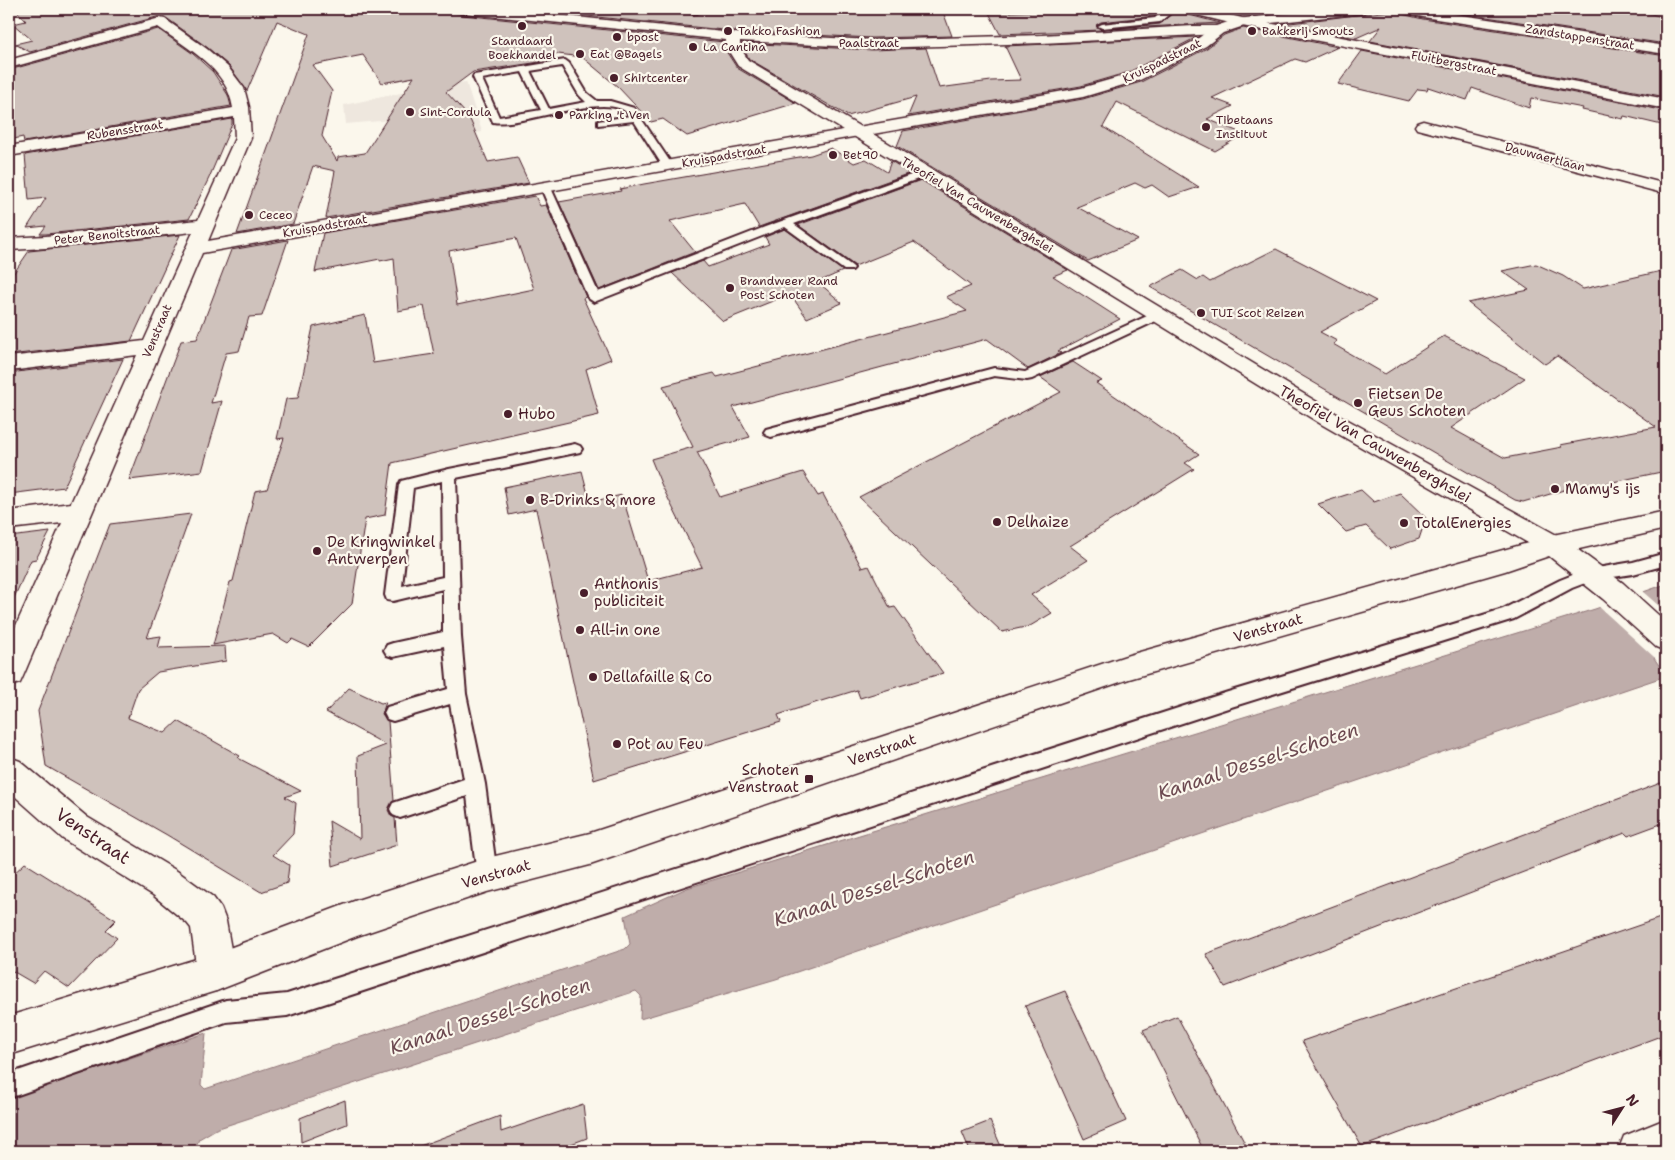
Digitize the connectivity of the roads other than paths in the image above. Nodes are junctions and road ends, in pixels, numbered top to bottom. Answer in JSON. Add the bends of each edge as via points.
{"nodes":[{"id":1,"x":462,"y":9,"type":"edge"},
{"id":2,"x":1171,"y":9,"type":"edge"},
{"id":3,"x":1190,"y":9,"type":"edge"},
{"id":4,"x":1363,"y":9,"type":"edge"},
{"id":5,"x":1406,"y":9,"type":"edge"},
{"id":6,"x":166,"y":10,"type":"dead end"},
{"id":7,"x":1308,"y":12,"type":"edge"},
{"id":8,"x":524,"y":13,"type":"edge"},
{"id":9,"x":1242,"y":22,"type":"junction"},
{"id":10,"x":149,"y":23,"type":"junction"},
{"id":11,"x":1102,"y":26,"type":"dead end"},
{"id":12,"x":1218,"y":30,"type":"junction"},
{"id":13,"x":733,"y":37,"type":"junction"},
{"id":14,"x":1666,"y":50,"type":"edge"},
{"id":15,"x":9,"y":64,"type":"edge"},
{"id":16,"x":525,"y":70,"type":"junction"},
{"id":17,"x":594,"y":103,"type":"junction"},
{"id":18,"x":1666,"y":104,"type":"edge"},
{"id":19,"x":241,"y":111,"type":"junction"},
{"id":20,"x":546,"y":112,"type":"junction"},
{"id":21,"x":636,"y":118,"type":"junction"},
{"id":22,"x":601,"y":123,"type":"dead end"},
{"id":23,"x":1423,"y":126,"type":"dead end"},
{"id":24,"x":858,"y":132,"type":"junction"},
{"id":25,"x":9,"y":151,"type":"edge"},
{"id":26,"x":668,"y":166,"type":"junction"},
{"id":27,"x":925,"y":173,"type":"junction"},
{"id":28,"x":546,"y":188,"type":"junction"},
{"id":29,"x":1666,"y":189,"type":"edge"},
{"id":30,"x":786,"y":223,"type":"junction"},
{"id":31,"x":204,"y":225,"type":"junction"},
{"id":32,"x":9,"y":244,"type":"edge"},
{"id":33,"x":193,"y":249,"type":"junction"},
{"id":34,"x":848,"y":268,"type":"dead end"},
{"id":35,"x":1158,"y":315,"type":"junction"},
{"id":36,"x":150,"y":347,"type":"junction"},
{"id":37,"x":9,"y":364,"type":"edge"},
{"id":38,"x":771,"y":432,"type":"dead end"},
{"id":39,"x":575,"y":449,"type":"dead end"},
{"id":40,"x":450,"y":474,"type":"junction"},
{"id":41,"x":80,"y":511,"type":"junction"},
{"id":42,"x":9,"y":520,"type":"edge"},
{"id":43,"x":1666,"y":520,"type":"edge"},
{"id":44,"x":1553,"y":545,"type":"junction"},
{"id":45,"x":1666,"y":559,"type":"edge"},
{"id":46,"x":1591,"y":574,"type":"junction"},
{"id":47,"x":452,"y":581,"type":"junction"},
{"id":48,"x":452,"y":637,"type":"junction"},
{"id":49,"x":1666,"y":639,"type":"edge"},
{"id":50,"x":14,"y":648,"type":"edge"},
{"id":51,"x":393,"y":650,"type":"dead end"},
{"id":52,"x":9,"y":674,"type":"edge"},
{"id":53,"x":457,"y":694,"type":"junction"},
{"id":54,"x":393,"y":713,"type":"dead end"},
{"id":55,"x":9,"y":772,"type":"edge"},
{"id":56,"x":475,"y":784,"type":"junction"},
{"id":57,"x":400,"y":809,"type":"dead end"},
{"id":58,"x":487,"y":875,"type":"junction"},
{"id":59,"x":216,"y":972,"type":"junction"},
{"id":60,"x":9,"y":1036,"type":"edge"},
{"id":61,"x":9,"y":1086,"type":"edge"},
{"id":62,"x":1666,"y":1140,"type":"edge"},
{"id":63,"x":1639,"y":1151,"type":"edge"}],
"edges":[{"from":1,"to":8,"type":"street","name":"Paalstraat"},
{"from":2,"to":11,"type":"lane","via":[[1157,20]]},
{"from":3,"to":9,"type":"street","name":"Fluitbergstraat"},
{"from":4,"to":7,"type":"street"},
{"from":5,"to":14,"type":"street","name":"Zandstappenstraat"},
{"from":6,"to":10,"type":"street"},
{"from":7,"to":9,"type":"street"},
{"from":8,"to":13,"type":"street","name":"Paalstraat"},
{"from":9,"to":12,"type":"street","name":"Kruispadstraat"},
{"from":9,"to":18,"type":"street","name":"Fluitbergstraat"},
{"from":10,"to":15,"type":"street"},
{"from":10,"to":19,"type":"street","name":"Venstraat","via":[[160,22],[216,64],[236,87]]},
{"from":12,"to":13,"type":"street","name":"Paalstraat","via":[[872,44]]},
{"from":12,"to":24,"type":"street","name":"Kruispadstraat","via":[[1184,53],[1114,85]]},
{"from":13,"to":24,"type":"street","name":"Theofiel Van Cauwenberghslei","via":[[733,47],[743,63]]},
{"from":16,"to":17,"type":"lane","via":[[565,63],[583,95]]},
{"from":16,"to":20,"type":"lane"},
{"from":16,"to":20,"type":"lane","via":[[477,77],[496,120]]},
{"from":17,"to":20,"type":"lane"},
{"from":17,"to":21,"type":"lane","via":[[626,107]]},
{"from":19,"to":25,"type":"street","name":"Rubensstraat"},
{"from":19,"to":31,"type":"street","name":"Venstraat","via":[[243,138]]},
{"from":21,"to":22,"type":"lane"},
{"from":21,"to":26,"type":"lane"},
{"from":23,"to":29,"type":"street","name":"Dauwaertlaan"},
{"from":24,"to":26,"type":"street","name":"Kruispadstraat"},
{"from":24,"to":27,"type":"street","name":"Theofiel Van Cauwenberghslei"},
{"from":26,"to":28,"type":"street","name":"Kruispadstraat"},
{"from":27,"to":30,"type":"lane"},
{"from":27,"to":35,"type":"street","name":"Theofiel Van Cauwenberghslei"},
{"from":28,"to":30,"type":"lane","via":[[594,298]]},
{"from":28,"to":33,"type":"street","name":"Kruispadstraat"},
{"from":30,"to":34,"type":"lane"},
{"from":31,"to":32,"type":"street","name":"Peter Benoitstraat"},
{"from":31,"to":33,"type":"street","name":"Venstraat"},
{"from":33,"to":36,"type":"street","name":"Venstraat"},
{"from":35,"to":38,"type":"lane","via":[[1027,376],[994,372]]},
{"from":35,"to":44,"type":"street","name":"Theofiel Van Cauwenberghslei","via":[[1367,442]]},
{"from":36,"to":37,"type":"street"},
{"from":36,"to":41,"type":"street","name":"Venstraat"},
{"from":39,"to":40,"type":"lane"},
{"from":40,"to":47,"type":"lane"},
{"from":40,"to":47,"type":"lane","via":[[406,485],[393,595]]},
{"from":41,"to":42,"type":"street"},
{"from":41,"to":50,"type":"street","name":"Venstraat"},
{"from":43,"to":44,"type":"street","name":"Venstraat"},
{"from":44,"to":46,"type":"street","name":"Theofiel Van Cauwenberghslei"},
{"from":44,"to":58,"type":"street","name":"Venstraat","via":[[1129,667],[590,849]]},
{"from":45,"to":46,"type":"lane"},
{"from":46,"to":49,"type":"street","name":"Theofiel Van Cauwenberghslei"},
{"from":46,"to":61,"type":"lane","via":[[1508,614],[1209,706],[287,1005],[226,1012]]},
{"from":47,"to":48,"type":"lane"},
{"from":48,"to":51,"type":"lane"},
{"from":48,"to":53,"type":"lane"},
{"from":50,"to":52,"type":"street","name":"Venstraat"},
{"from":53,"to":54,"type":"lane"},
{"from":53,"to":56,"type":"lane"},
{"from":55,"to":59,"type":"street","name":"Venstraat","via":[[75,828],[165,883],[200,910],[208,921]]},
{"from":56,"to":57,"type":"lane"},
{"from":56,"to":58,"type":"lane"},
{"from":58,"to":59,"type":"street","name":"Venstraat","via":[[357,918]]},
{"from":59,"to":60,"type":"street","name":"Venstraat"},
{"from":62,"to":63,"type":"street"}]}
